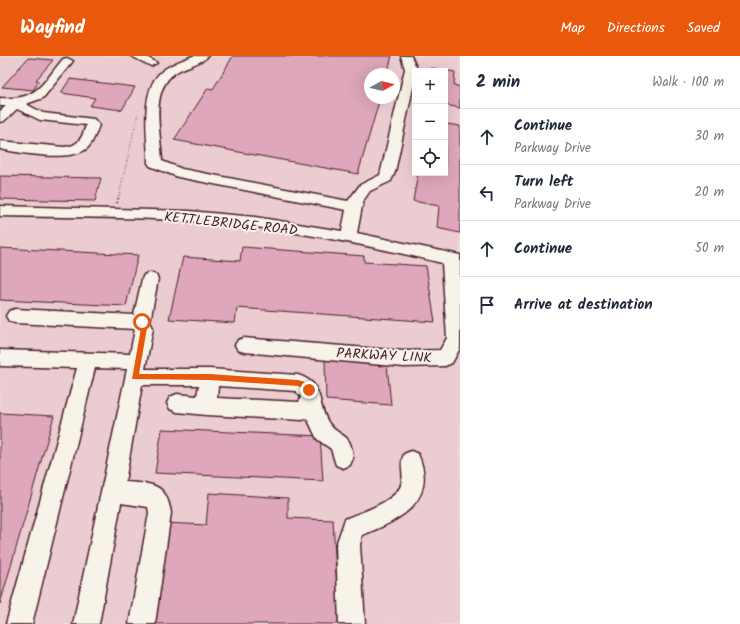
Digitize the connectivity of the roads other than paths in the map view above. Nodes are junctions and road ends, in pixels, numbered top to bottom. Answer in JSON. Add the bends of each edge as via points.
{"nodes":[{"id":1,"x":136,"y":56,"type":"edge"},
{"id":2,"x":203,"y":56,"type":"edge"},
{"id":3,"x":406,"y":56,"type":"edge"},
{"id":4,"x":67,"y":61,"type":"dead end"},
{"id":5,"x":151,"y":63,"type":"dead end"},
{"id":6,"x":0,"y":102,"type":"edge"},
{"id":7,"x":16,"y":103,"type":"junction"},
{"id":8,"x":0,"y":118,"type":"edge"},
{"id":9,"x":0,"y":145,"type":"edge"},
{"id":10,"x":328,"y":203,"type":"junction"},
{"id":11,"x":354,"y":207,"type":"junction"},
{"id":12,"x":0,"y":211,"type":"edge"},
{"id":13,"x":322,"y":233,"type":"junction"},
{"id":14,"x":348,"y":238,"type":"junction"},
{"id":15,"x":455,"y":259,"type":"edge"},
{"id":16,"x":150,"y":279,"type":"dead end"},
{"id":17,"x":15,"y":316,"type":"dead end"},
{"id":18,"x":142,"y":322,"type":"junction"},
{"id":19,"x":244,"y":345,"type":"dead end"},
{"id":20,"x":0,"y":358,"type":"edge"},
{"id":21,"x":88,"y":360,"type":"junction"},
{"id":22,"x":136,"y":370,"type":"junction"},
{"id":23,"x":201,"y":377,"type":"junction"},
{"id":24,"x":310,"y":398,"type":"junction"},
{"id":25,"x":177,"y":403,"type":"dead end"},
{"id":26,"x":206,"y":406,"type":"junction"},
{"id":27,"x":343,"y":458,"type":"dead end"},
{"id":28,"x":411,"y":462,"type":"dead end"},
{"id":29,"x":112,"y":492,"type":"junction"},
{"id":30,"x":19,"y":624,"type":"edge"},
{"id":31,"x":86,"y":624,"type":"edge"},
{"id":32,"x":142,"y":624,"type":"edge"},
{"id":33,"x":352,"y":624,"type":"edge"}],
"edges":[{"from":1,"to":5,"type":"street"},
{"from":2,"to":10,"type":"street","via":[[184,63],[158,82],[152,114],[155,163],[178,173]]},
{"from":3,"to":11,"type":"street","via":[[411,69],[386,178],[365,188]]},
{"from":4,"to":7,"type":"street","via":[[39,95]]},
{"from":6,"to":7,"type":"street"},
{"from":7,"to":8,"type":"street"},
{"from":7,"to":9,"type":"street","via":[[40,116],[90,122],[93,125],[78,150],[24,149]]},
{"from":10,"to":11,"type":"street"},
{"from":10,"to":13,"type":"street"},
{"from":11,"to":14,"type":"street"},
{"from":12,"to":13,"type":"street","name":"KETTLEBRIDGE ROAD","via":[[189,216],[254,222]]},
{"from":13,"to":14,"type":"street","name":"KETTLEBRIDGE ROAD"},
{"from":14,"to":15,"type":"street","name":"KETTLEBRIDGE ROAD"},
{"from":15,"to":19,"type":"street","name":"PARKWAY LINK","via":[[456,339],[445,358],[404,359]]},
{"from":16,"to":18,"type":"street"},
{"from":17,"to":18,"type":"street"},
{"from":18,"to":22,"type":"street","via":[[144,328]]},
{"from":20,"to":21,"type":"street"},
{"from":21,"to":22,"type":"street"},
{"from":21,"to":30,"type":"street"},
{"from":22,"to":23,"type":"street"},
{"from":22,"to":29,"type":"street"},
{"from":23,"to":24,"type":"street","via":[[298,383],[305,385]]},
{"from":23,"to":26,"type":"street"},
{"from":24,"to":26,"type":"street","via":[[308,407],[303,411]]},
{"from":24,"to":27,"type":"street","via":[[319,425],[330,438],[337,440],[341,445]]},
{"from":25,"to":26,"type":"street"},
{"from":28,"to":33,"type":"street","via":[[413,483],[403,503],[353,527],[348,546]]},
{"from":29,"to":31,"type":"street"},
{"from":29,"to":32,"type":"street","via":[[150,495],[158,501],[160,513]]}]}
